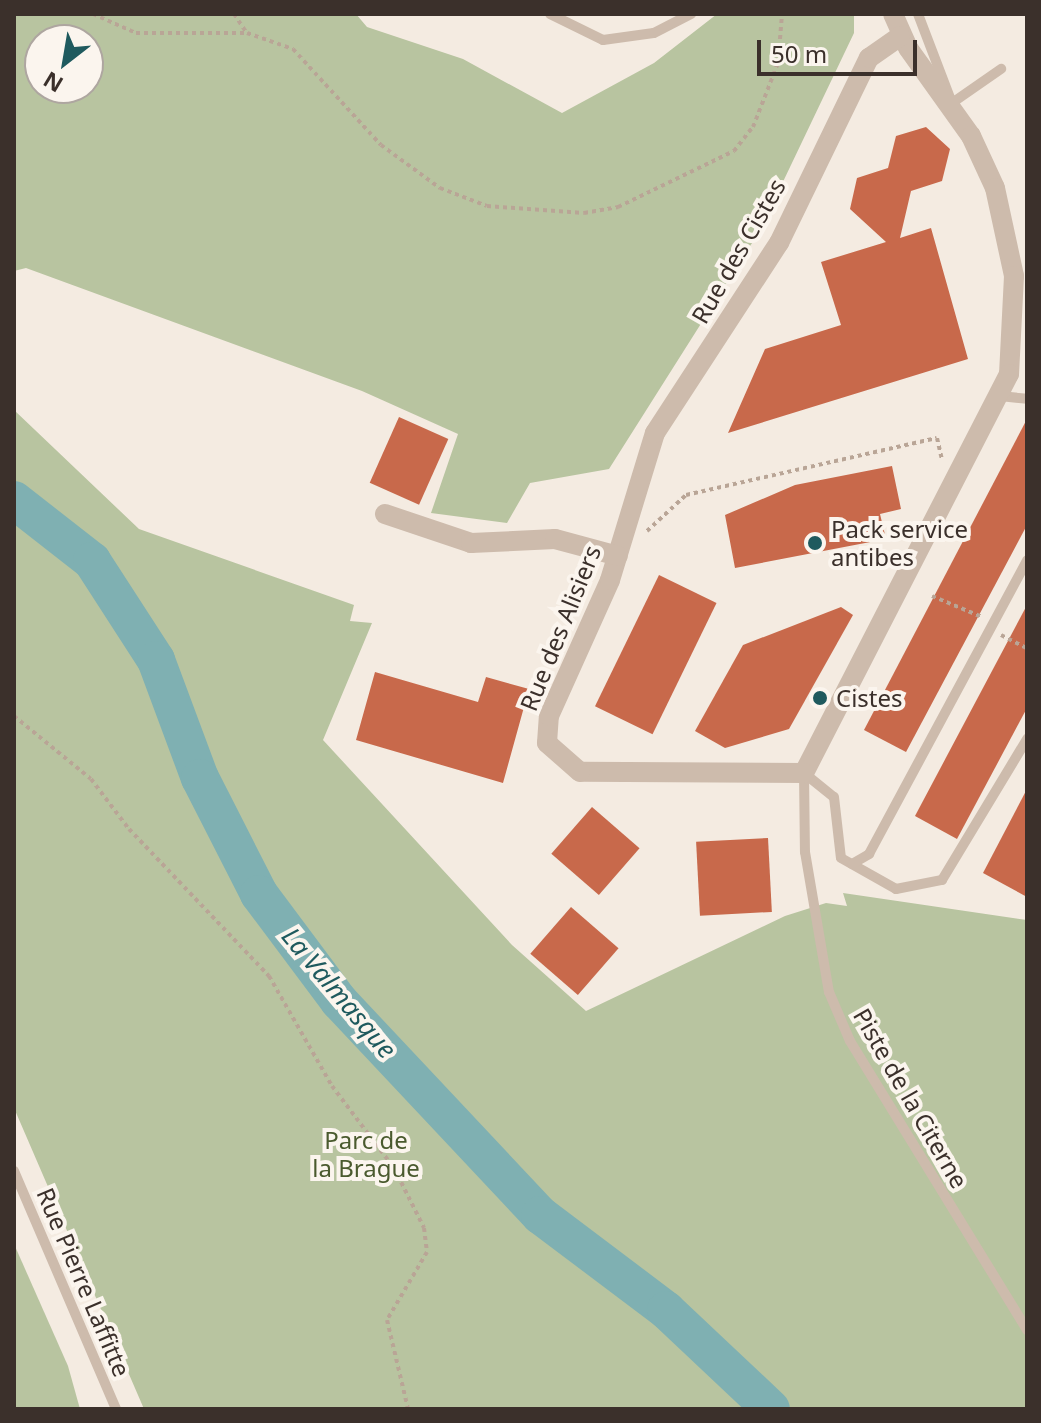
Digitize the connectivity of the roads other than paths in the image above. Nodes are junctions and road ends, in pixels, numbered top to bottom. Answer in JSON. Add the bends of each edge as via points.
{"nodes":[{"id":1,"x":550,"y":14,"type":"edge"},
{"id":2,"x":691,"y":14,"type":"edge"},
{"id":3,"x":893,"y":14,"type":"edge"},
{"id":4,"x":918,"y":14,"type":"edge"},
{"id":5,"x":900,"y":36,"type":"junction"},
{"id":6,"x":1001,"y":69,"type":"dead end"},
{"id":7,"x":952,"y":103,"type":"junction"},
{"id":8,"x":1000,"y":396,"type":"junction"},
{"id":9,"x":1027,"y":399,"type":"edge"},
{"id":10,"x":647,"y":458,"type":"joint"},
{"id":11,"x":385,"y":514,"type":"dead end"},
{"id":12,"x":618,"y":556,"type":"junction"},
{"id":13,"x":1027,"y":560,"type":"edge"},
{"id":14,"x":1027,"y":739,"type":"edge"},
{"id":15,"x":804,"y":773,"type":"junction"},
{"id":16,"x":852,"y":864,"type":"junction"},
{"id":17,"x":14,"y":1171,"type":"edge"},
{"id":18,"x":1027,"y":1330,"type":"edge"},
{"id":19,"x":116,"y":1409,"type":"edge"}],
"edges":[{"from":1,"to":2,"type":"lane","via":[[603,40],[654,33]]},
{"from":3,"to":5,"type":"street"},
{"from":4,"to":7,"type":"lane"},
{"from":5,"to":7,"type":"street"},
{"from":5,"to":10,"type":"street","name":"Rue des Cistes","via":[[869,58],[779,243],[655,433]]},
{"from":6,"to":7,"type":"lane"},
{"from":7,"to":8,"type":"street","via":[[995,188],[1005,227],[1017,326]]},
{"from":8,"to":9,"type":"lane"},
{"from":8,"to":15,"type":"street"},
{"from":10,"to":12,"type":"street","name":"Rue des Alisiers"},
{"from":11,"to":12,"type":"street","via":[[471,543],[555,539]]},
{"from":12,"to":15,"type":"street","name":"Rue des Alisiers","via":[[549,716],[547,743],[555,756],[592,775]]},
{"from":13,"to":16,"type":"lane","via":[[869,854]]},
{"from":14,"to":16,"type":"lane","via":[[942,880],[896,889]]},
{"from":15,"to":16,"type":"lane","via":[[834,797],[841,858]]},
{"from":15,"to":18,"type":"lane","name":"Piste de la Citerne","via":[[805,852],[829,992],[850,1041]]},
{"from":17,"to":19,"type":"lane","name":"Rue Pierre Laffitte"}]}
